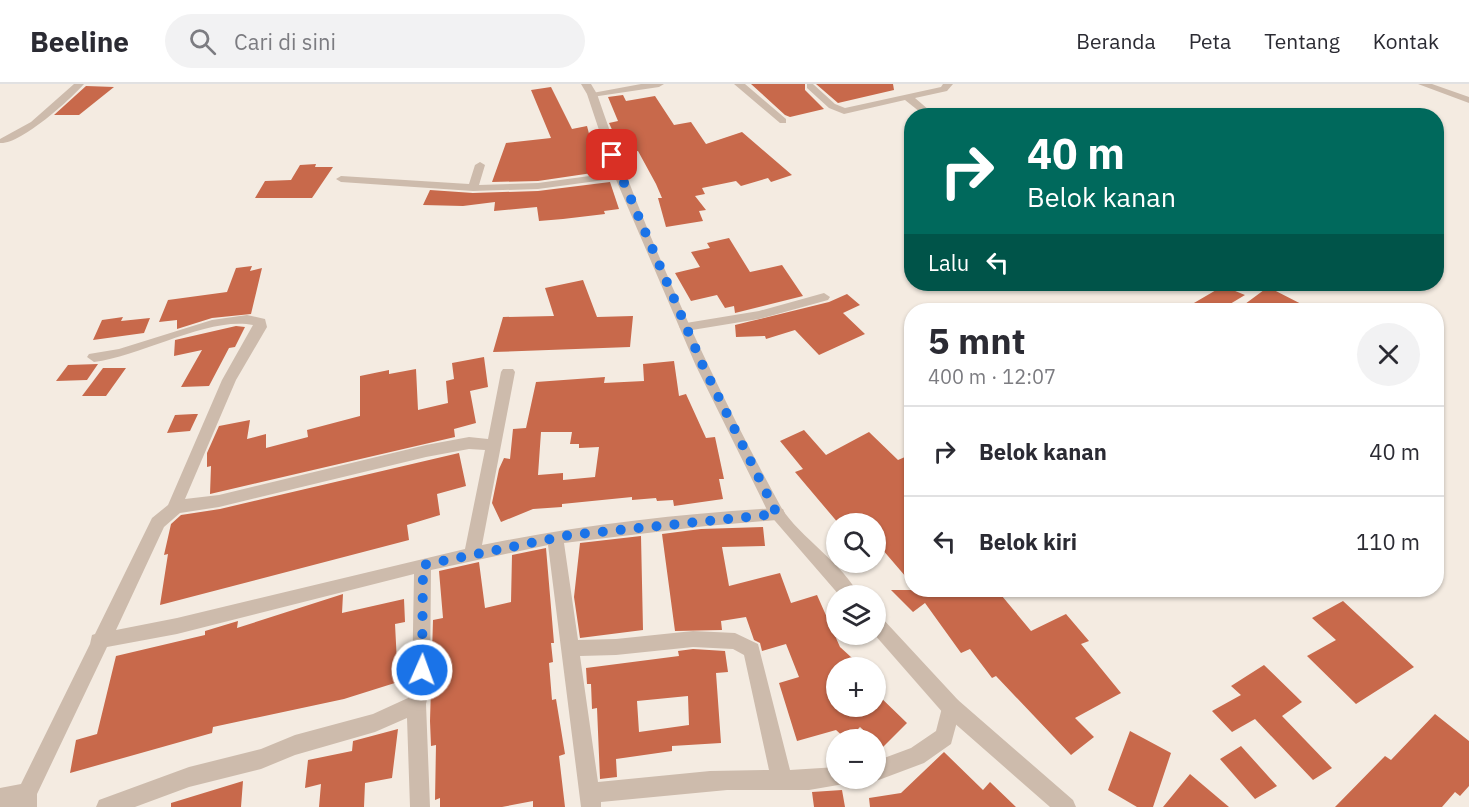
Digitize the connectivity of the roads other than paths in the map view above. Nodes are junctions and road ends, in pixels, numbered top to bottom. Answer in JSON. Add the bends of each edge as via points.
{"nodes":[{"id":1,"x":79,"y":84,"type":"edge"},
{"id":2,"x":659,"y":84,"type":"edge"},
{"id":3,"x":739,"y":84,"type":"edge"},
{"id":4,"x":823,"y":84,"type":"edge"},
{"id":5,"x":948,"y":84,"type":"edge"},
{"id":6,"x":1423,"y":84,"type":"edge"},
{"id":7,"x":809,"y":85,"type":"edge"},
{"id":8,"x":589,"y":89,"type":"edge"},
{"id":9,"x":907,"y":97,"type":"junction"},
{"id":10,"x":1469,"y":100,"type":"edge"},
{"id":11,"x":921,"y":108,"type":"edge"},
{"id":12,"x":783,"y":121,"type":"dead end"},
{"id":13,"x":3,"y":141,"type":"dead end"},
{"id":14,"x":480,"y":165,"type":"dead end"},
{"id":15,"x":619,"y":176,"type":"junction"},
{"id":16,"x":341,"y":179,"type":"dead end"},
{"id":17,"x":473,"y":188,"type":"junction"},
{"id":18,"x":824,"y":297,"type":"dead end"},
{"id":19,"x":686,"y":327,"type":"junction"},
{"id":20,"x":93,"y":357,"type":"dead end"},
{"id":21,"x":508,"y":372,"type":"dead end"},
{"id":22,"x":494,"y":445,"type":"junction"},
{"id":23,"x":176,"y":507,"type":"junction"},
{"id":24,"x":777,"y":514,"type":"junction"},
{"id":25,"x":554,"y":537,"type":"junction"},
{"id":26,"x":472,"y":556,"type":"junction"},
{"id":27,"x":423,"y":565,"type":"junction"},
{"id":28,"x":841,"y":585,"type":"edge"},
{"id":29,"x":886,"y":635,"type":"edge"},
{"id":30,"x":99,"y":641,"type":"junction"},
{"id":31,"x":571,"y":648,"type":"junction"},
{"id":32,"x":416,"y":704,"type":"junction"},
{"id":33,"x":951,"y":707,"type":"junction"},
{"id":34,"x":886,"y":767,"type":"edge"},
{"id":35,"x":826,"y":779,"type":"edge"},
{"id":36,"x":782,"y":781,"type":"junction"},
{"id":37,"x":0,"y":798,"type":"edge"},
{"id":38,"x":27,"y":800,"type":"edge"},
{"id":39,"x":590,"y":800,"type":"edge"},
{"id":40,"x":106,"y":807,"type":"edge"},
{"id":41,"x":420,"y":807,"type":"edge"},
{"id":42,"x":1066,"y":807,"type":"edge"}],
"edges":[{"from":1,"to":13,"type":"street","via":[[34,124]]},
{"from":2,"to":8,"type":"street"},
{"from":3,"to":12,"type":"street"},
{"from":4,"to":7,"type":"street"},
{"from":5,"to":9,"type":"street"},
{"from":6,"to":10,"type":"street"},
{"from":7,"to":9,"type":"street","via":[[832,106],[844,111]]},
{"from":8,"to":15,"type":"street"},
{"from":9,"to":11,"type":"street"},
{"from":14,"to":17,"type":"street"},
{"from":15,"to":17,"type":"street","via":[[538,186]]},
{"from":15,"to":19,"type":"street"},
{"from":16,"to":17,"type":"street"},
{"from":18,"to":19,"type":"street","via":[[759,315]]},
{"from":19,"to":24,"type":"street"},
{"from":20,"to":23,"type":"street","via":[[223,323],[254,319],[260,322],[226,388]]},
{"from":21,"to":22,"type":"street"},
{"from":22,"to":23,"type":"street","via":[[469,443],[426,451],[219,501]]},
{"from":22,"to":26,"type":"street"},
{"from":23,"to":30,"type":"street","via":[[158,523]]},
{"from":24,"to":25,"type":"street"},
{"from":24,"to":28,"type":"street"},
{"from":25,"to":26,"type":"street"},
{"from":25,"to":31,"type":"street"},
{"from":26,"to":27,"type":"street"},
{"from":27,"to":30,"type":"street"},
{"from":27,"to":32,"type":"street","via":[[421,686]]},
{"from":29,"to":33,"type":"street"},
{"from":30,"to":38,"type":"street"},
{"from":31,"to":36,"type":"street","via":[[693,639],[735,641],[752,650]]},
{"from":31,"to":39,"type":"street"},
{"from":32,"to":40,"type":"street","via":[[375,723],[189,777]]},
{"from":32,"to":41,"type":"street"},
{"from":33,"to":34,"type":"street","via":[[944,736],[917,756]]},
{"from":33,"to":42,"type":"street"},
{"from":35,"to":36,"type":"street"},
{"from":36,"to":39,"type":"street","via":[[665,785]]},
{"from":37,"to":38,"type":"street"}]}
